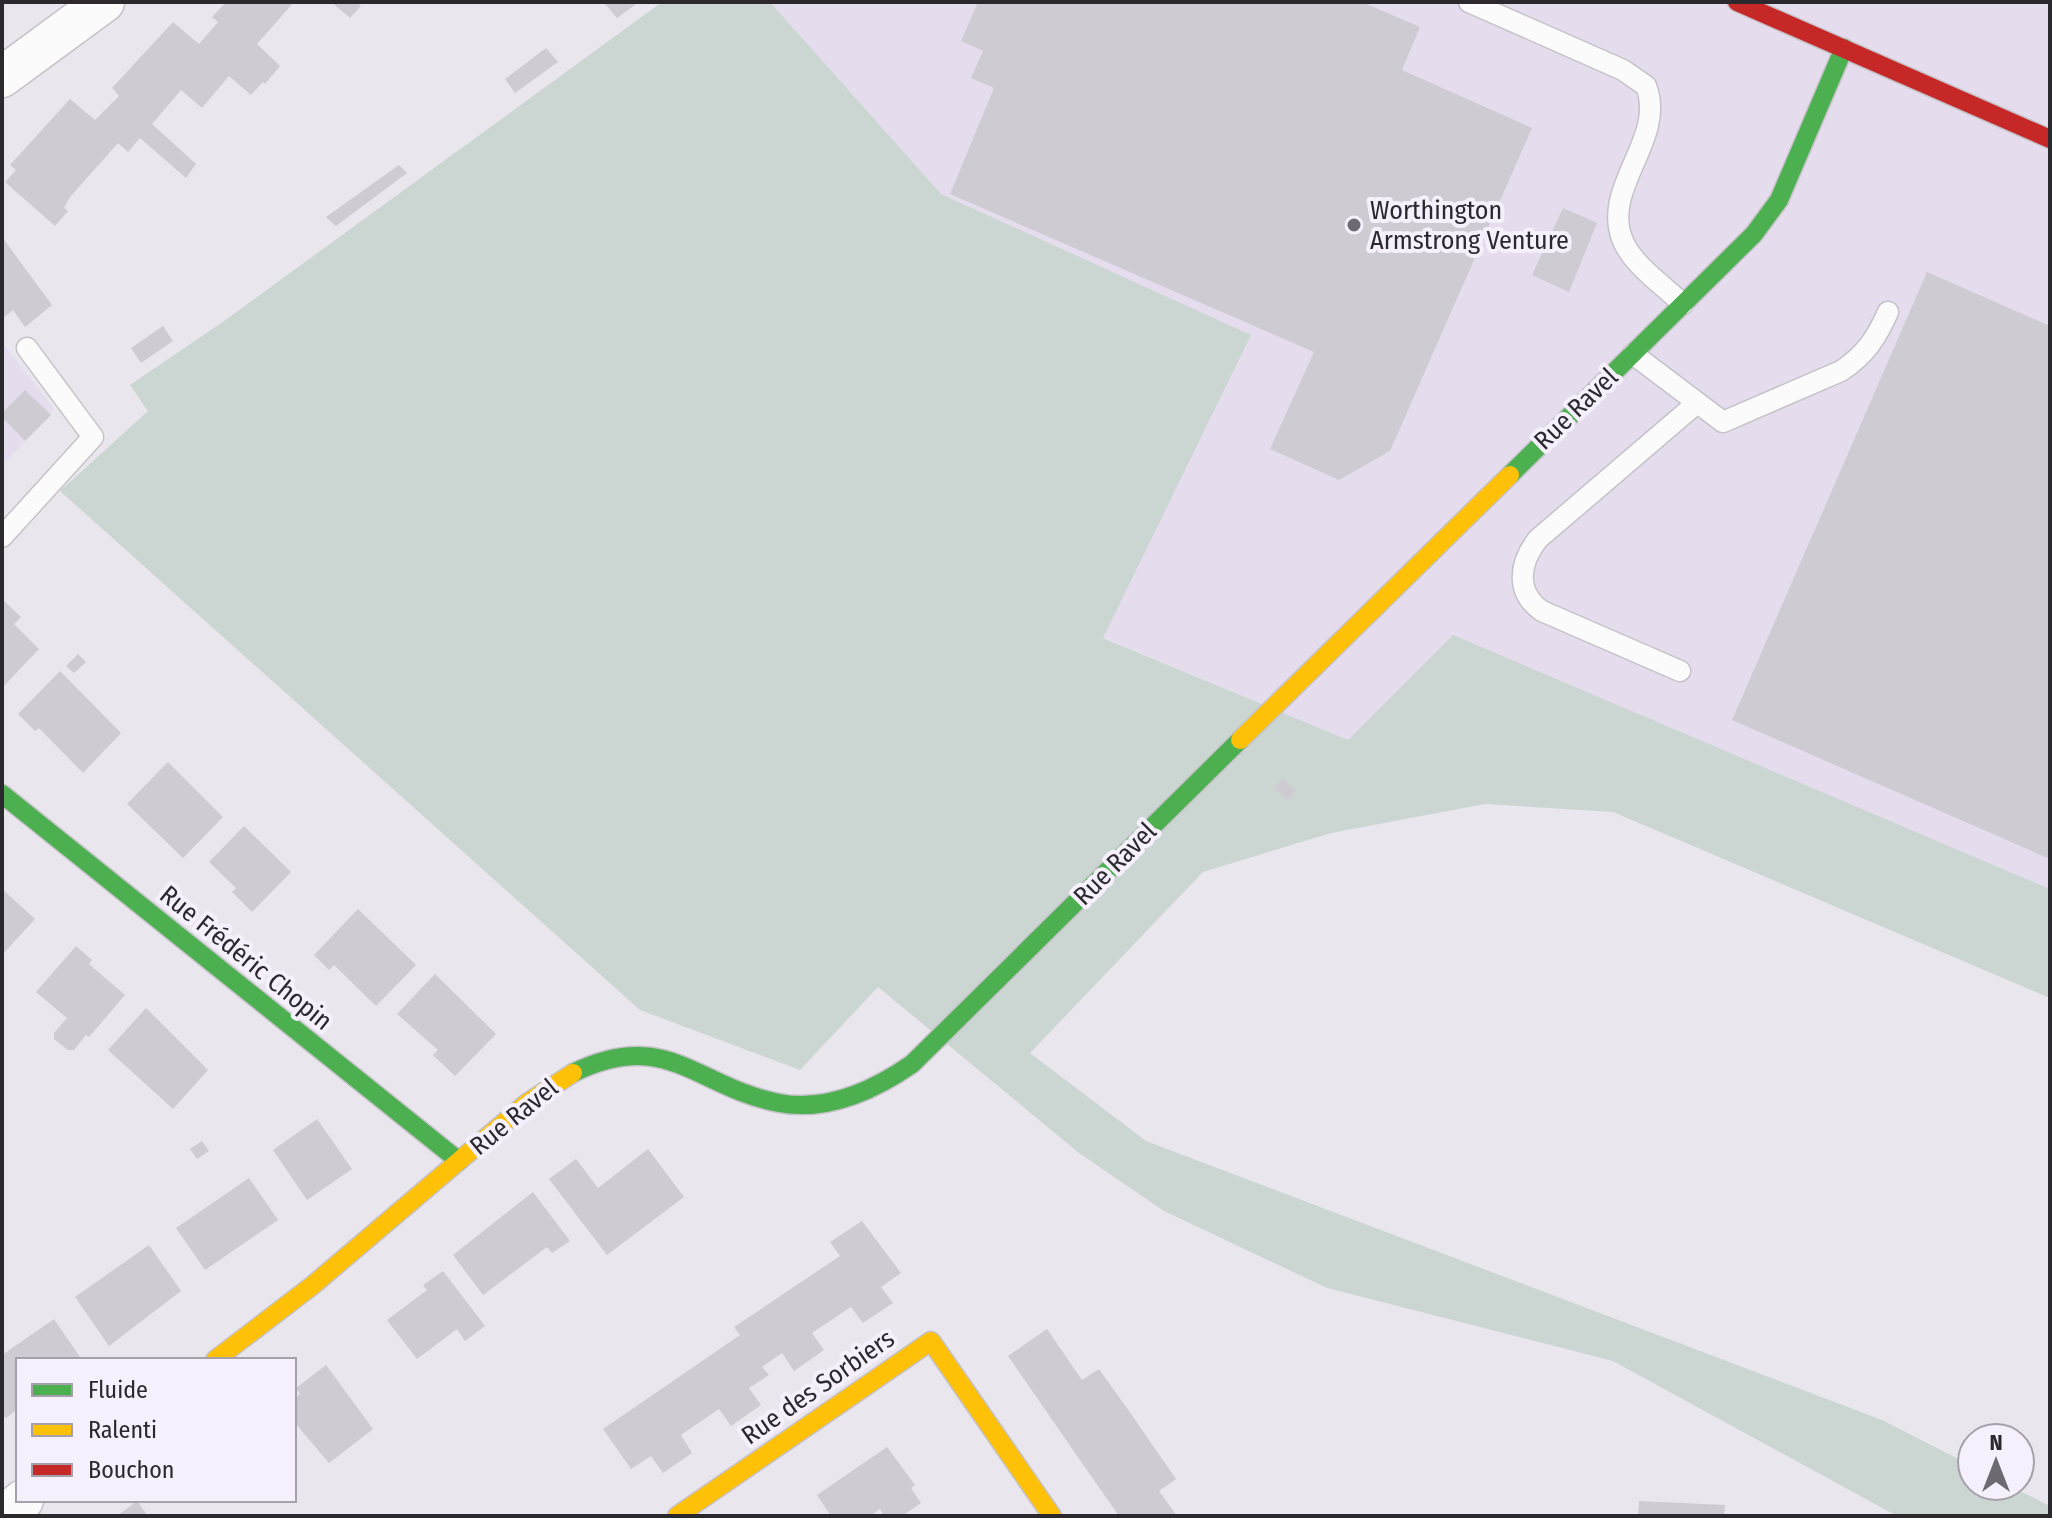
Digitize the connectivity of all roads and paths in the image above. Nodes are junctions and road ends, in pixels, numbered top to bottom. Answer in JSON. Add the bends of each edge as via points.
{"nodes":[{"id":1,"x":104,"y":2,"type":"edge"},
{"id":2,"x":1469,"y":2,"type":"edge"},
{"id":3,"x":1745,"y":6,"type":"edge"},
{"id":4,"x":1844,"y":48,"type":"junction"},
{"id":5,"x":2,"y":77,"type":"edge"},
{"id":6,"x":2050,"y":139,"type":"edge"},
{"id":7,"x":1683,"y":304,"type":"junction"},
{"id":8,"x":1888,"y":312,"type":"dead end"},
{"id":9,"x":27,"y":348,"type":"dead end"},
{"id":10,"x":1633,"y":354,"type":"junction"},
{"id":11,"x":1697,"y":403,"type":"junction"},
{"id":12,"x":2,"y":537,"type":"edge"},
{"id":13,"x":1680,"y":671,"type":"dead end"},
{"id":14,"x":2,"y":794,"type":"edge"},
{"id":15,"x":459,"y":1161,"type":"junction"},
{"id":16,"x":218,"y":1358,"type":"edge"},
{"id":17,"x":677,"y":1516,"type":"edge"},
{"id":18,"x":1052,"y":1516,"type":"edge"}],
"edges":[{"from":1,"to":5,"type":"street"},
{"from":2,"to":7,"type":"lane","via":[[1623,70],[1646,86],[1652,111],[1621,200],[1619,230],[1630,252]]},
{"from":3,"to":4,"type":"street"},
{"from":4,"to":6,"type":"street"},
{"from":4,"to":7,"type":"street","name":"Rue Ravel","via":[[1779,200],[1754,234]]},
{"from":7,"to":10,"type":"street","name":"Rue Ravel"},
{"from":8,"to":11,"type":"lane","via":[[1869,349],[1841,371],[1723,422]]},
{"from":9,"to":12,"type":"lane","via":[[93,437]]},
{"from":10,"to":11,"type":"lane"},
{"from":10,"to":15,"type":"street","name":"Rue Ravel","via":[[892,1079],[826,1103],[780,1104],[686,1062],[616,1058],[570,1073]]},
{"from":11,"to":13,"type":"lane","via":[[1538,539],[1528,551],[1522,577],[1531,603],[1542,611]]},
{"from":14,"to":15,"type":"street","name":"Rue Frédéric Chopin"},
{"from":15,"to":16,"type":"street","name":"Rue Ravel","via":[[294,1302]]},
{"from":17,"to":18,"type":"street","name":"Rue des Sorbiers","via":[[931,1341]]}]}
